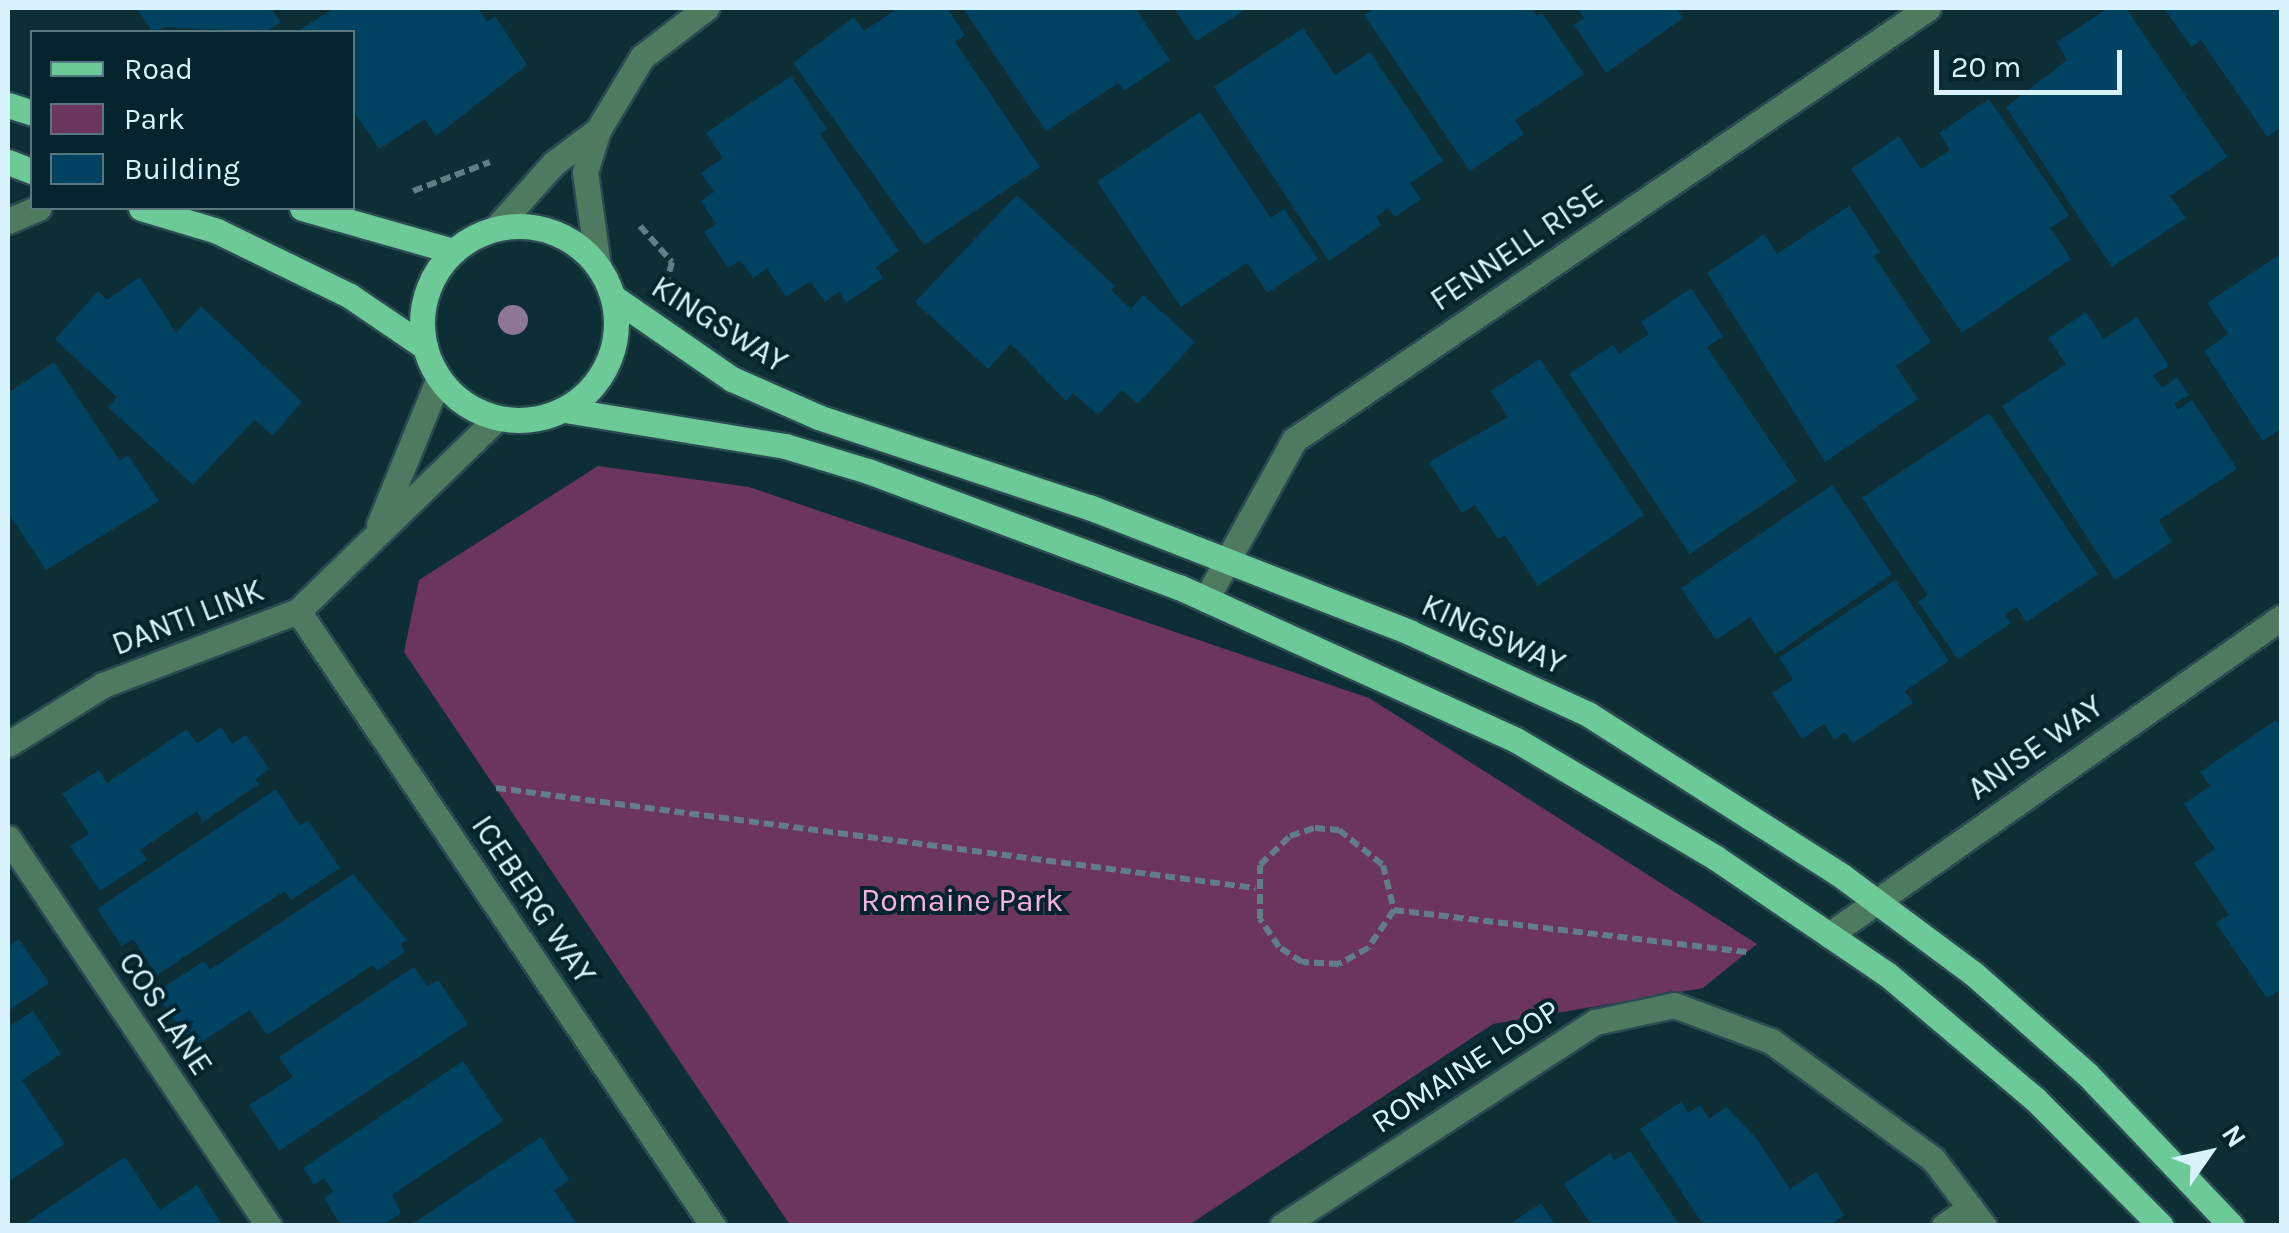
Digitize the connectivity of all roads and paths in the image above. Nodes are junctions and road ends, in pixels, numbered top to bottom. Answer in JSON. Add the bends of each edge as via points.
{"nodes":[{"id":1,"x":706,"y":8,"type":"edge"},
{"id":2,"x":1928,"y":8,"type":"edge"},
{"id":3,"x":598,"y":130,"type":"junction"},
{"id":4,"x":33,"y":210,"type":"edge"},
{"id":5,"x":148,"y":210,"type":"edge"},
{"id":6,"x":309,"y":210,"type":"edge"},
{"id":7,"x":8,"y":221,"type":"edge"},
{"id":8,"x":495,"y":229,"type":"junction"},
{"id":9,"x":453,"y":251,"type":"junction"},
{"id":10,"x":672,"y":262,"type":"dead end"},
{"id":11,"x":598,"y":266,"type":"junction"},
{"id":12,"x":613,"y":296,"type":"junction"},
{"id":13,"x":655,"y":326,"type":"junction"},
{"id":14,"x":425,"y":347,"type":"junction"},
{"id":15,"x":438,"y":378,"type":"junction"},
{"id":16,"x":565,"y":410,"type":"junction"},
{"id":17,"x":497,"y":418,"type":"junction"},
{"id":18,"x":376,"y":534,"type":"junction"},
{"id":19,"x":1226,"y":560,"type":"junction"},
{"id":20,"x":1206,"y":599,"type":"junction"},
{"id":21,"x":298,"y":611,"type":"junction"},
{"id":22,"x":2282,"y":617,"type":"edge"},
{"id":23,"x":8,"y":744,"type":"edge"},
{"id":24,"x":496,"y":788,"type":"dead end"},
{"id":25,"x":8,"y":838,"type":"edge"},
{"id":26,"x":1255,"y":888,"type":"junction"},
{"id":27,"x":1876,"y":901,"type":"junction"},
{"id":28,"x":1394,"y":910,"type":"junction"},
{"id":29,"x":1829,"y":935,"type":"junction"},
{"id":30,"x":1747,"y":952,"type":"dead end"},
{"id":31,"x":1978,"y":1216,"type":"edge"},
{"id":32,"x":268,"y":1226,"type":"edge"},
{"id":33,"x":713,"y":1226,"type":"edge"},
{"id":34,"x":1282,"y":1226,"type":"edge"},
{"id":35,"x":1944,"y":1226,"type":"edge"},
{"id":36,"x":2160,"y":1226,"type":"edge"},
{"id":37,"x":2232,"y":1226,"type":"edge"}],
"edges":[{"from":1,"to":3,"type":"street","via":[[642,57]]},
{"from":2,"to":19,"type":"street","name":"FENNELL RISE","via":[[1294,440]]},
{"from":3,"to":8,"type":"street","via":[[554,163]]},
{"from":3,"to":11,"type":"street","via":[[585,172]]},
{"from":4,"to":7,"type":"street"},
{"from":5,"to":14,"type":"main road","via":[[218,231],[350,296]]},
{"from":6,"to":9,"type":"main road"},
{"from":8,"to":9,"type":"main road"},
{"from":8,"to":11,"type":"main road","name":"KINGSWAY","via":[[552,232]]},
{"from":9,"to":14,"type":"main road","via":[[426,295]]},
{"from":10,"to":13,"type":"path"},
{"from":11,"to":12,"type":"main road","name":"KINGSWAY"},
{"from":12,"to":13,"type":"main road","name":"KINGSWAY"},
{"from":12,"to":16,"type":"main road","name":"KINGSWAY","via":[[616,329],[609,361],[591,389]]},
{"from":13,"to":19,"type":"main road","name":"KINGSWAY","via":[[732,379],[818,417]]},
{"from":14,"to":15,"type":"main road"},
{"from":15,"to":17,"type":"main road","via":[[455,397]]},
{"from":15,"to":18,"type":"street","name":"DANTI LINK"},
{"from":16,"to":17,"type":"main road","via":[[520,421]]},
{"from":16,"to":20,"type":"main road","via":[[785,446]]},
{"from":17,"to":18,"type":"street","name":"DANTI LINK"},
{"from":18,"to":21,"type":"street","name":"DANTI LINK"},
{"from":19,"to":20,"type":"street","name":"FENNELL RISE"},
{"from":19,"to":27,"type":"main road","name":"KINGSWAY","via":[[1506,672],[1588,714]]},
{"from":20,"to":29,"type":"main road","via":[[1516,740],[1716,858]]},
{"from":21,"to":23,"type":"street","name":"DANTI LINK","via":[[104,685]]},
{"from":21,"to":33,"type":"street","name":"ICEBERG WAY"},
{"from":22,"to":27,"type":"street","name":"ANISE WAY"},
{"from":24,"to":26,"type":"path"},
{"from":25,"to":32,"type":"street","name":"COS LANE"},
{"from":26,"to":28,"type":"path","via":[[1260,919],[1279,947],[1302,962],[1339,964],[1368,948]]},
{"from":26,"to":28,"type":"path","via":[[1260,865],[1274,847],[1315,828],[1339,830],[1383,865]]},
{"from":27,"to":29,"type":"street","name":"ANISE WAY"},
{"from":27,"to":37,"type":"main road","name":"KINGSWAY","via":[[1974,974],[2087,1074]]},
{"from":28,"to":30,"type":"path"},
{"from":29,"to":36,"type":"main road","via":[[1887,974],[2036,1100]]},
{"from":31,"to":34,"type":"street","name":"ROMAINE LOOP","via":[[1933,1160],[1771,1041],[1674,1005],[1595,1022]]},
{"from":31,"to":35,"type":"street"}]}
